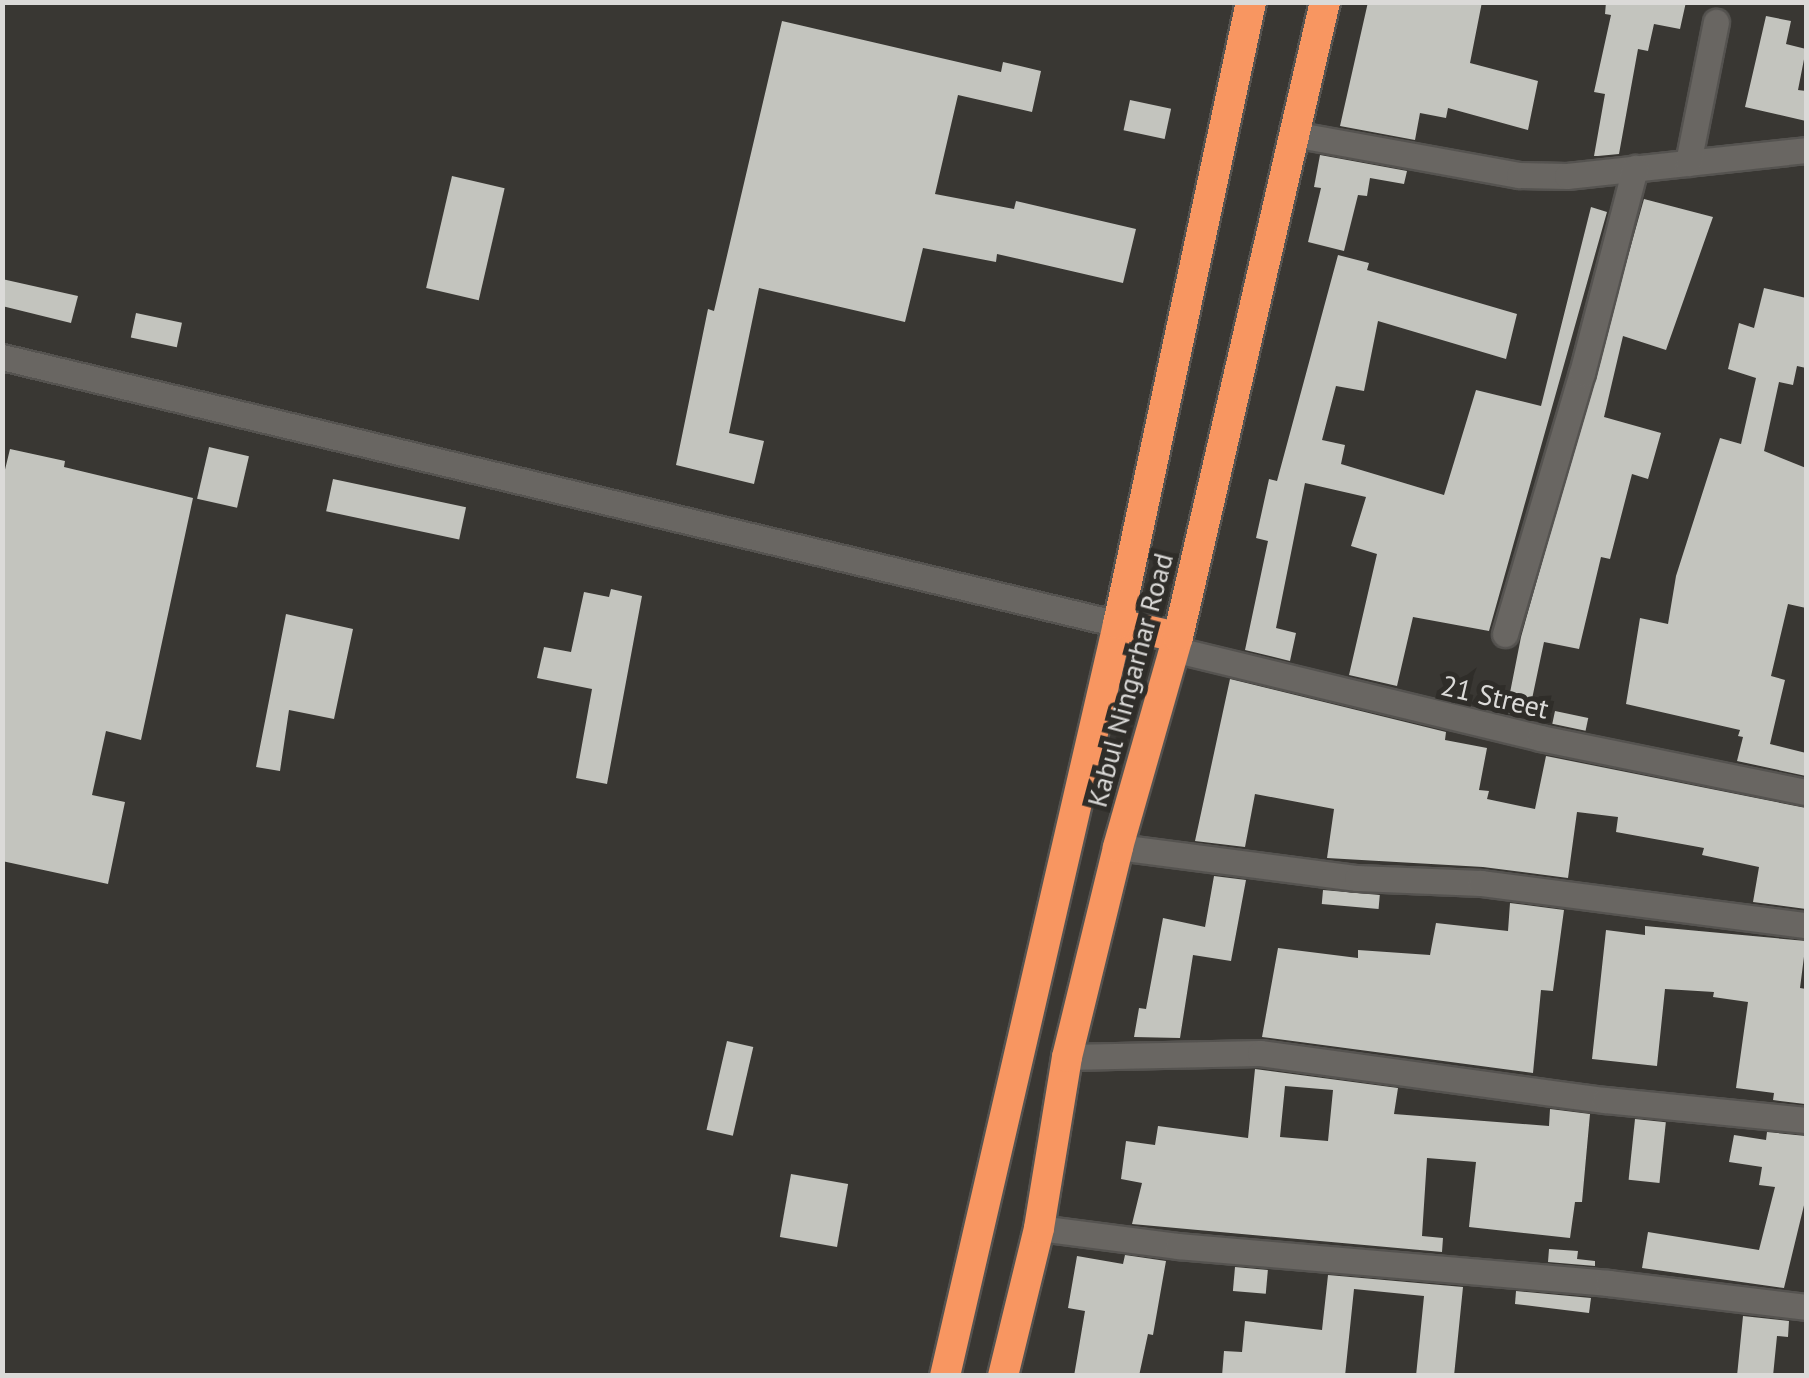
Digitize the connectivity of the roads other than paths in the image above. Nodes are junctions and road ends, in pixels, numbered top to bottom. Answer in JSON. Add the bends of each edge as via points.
{"nodes":[{"id":1,"x":1251,"y":2,"type":"edge"},
{"id":2,"x":1326,"y":2,"type":"edge"},
{"id":3,"x":1716,"y":22,"type":"dead end"},
{"id":4,"x":1292,"y":134,"type":"junction"},
{"id":5,"x":1806,"y":150,"type":"edge"},
{"id":6,"x":1688,"y":163,"type":"junction"},
{"id":7,"x":1635,"y":168,"type":"junction"},
{"id":8,"x":2,"y":357,"type":"edge"},
{"id":9,"x":1118,"y":624,"type":"junction"},
{"id":10,"x":1505,"y":634,"type":"dead end"},
{"id":11,"x":1176,"y":643,"type":"junction"},
{"id":12,"x":1806,"y":792,"type":"edge"},
{"id":13,"x":1118,"y":846,"type":"junction"},
{"id":14,"x":1806,"y":925,"type":"edge"},
{"id":15,"x":1068,"y":1058,"type":"junction"},
{"id":16,"x":1806,"y":1120,"type":"edge"},
{"id":17,"x":1039,"y":1228,"type":"junction"},
{"id":18,"x":1806,"y":1307,"type":"edge"},
{"id":19,"x":945,"y":1376,"type":"edge"},
{"id":20,"x":1003,"y":1376,"type":"edge"}],
"edges":[{"from":1,"to":9,"type":"highway","name":"Kabul Ningarhar Road"},
{"from":2,"to":4,"type":"highway","name":"Kabul Ningarhar Road"},
{"from":3,"to":6,"type":"street"},
{"from":4,"to":7,"type":"street","via":[[1519,175]]},
{"from":4,"to":11,"type":"highway","name":"Kabul Ningarhar Road"},
{"from":5,"to":6,"type":"street"},
{"from":6,"to":7,"type":"street"},
{"from":7,"to":10,"type":"street"},
{"from":8,"to":9,"type":"street"},
{"from":9,"to":11,"type":"highway"},
{"from":9,"to":19,"type":"highway","name":"Kabul Ningarhar Road"},
{"from":11,"to":12,"type":"street","name":"21 Street","via":[[1522,734]]},
{"from":11,"to":13,"type":"highway","name":"Kabul Ningarhar Road"},
{"from":13,"to":14,"type":"street"},
{"from":13,"to":15,"type":"highway","name":"Kabul Ningarhar Road"},
{"from":15,"to":16,"type":"street","via":[[1260,1053]]},
{"from":15,"to":17,"type":"highway","name":"Kabul Ningarhar Road"},
{"from":17,"to":18,"type":"street"},
{"from":17,"to":20,"type":"highway","name":"Kabul Ningarhar Road"}]}
